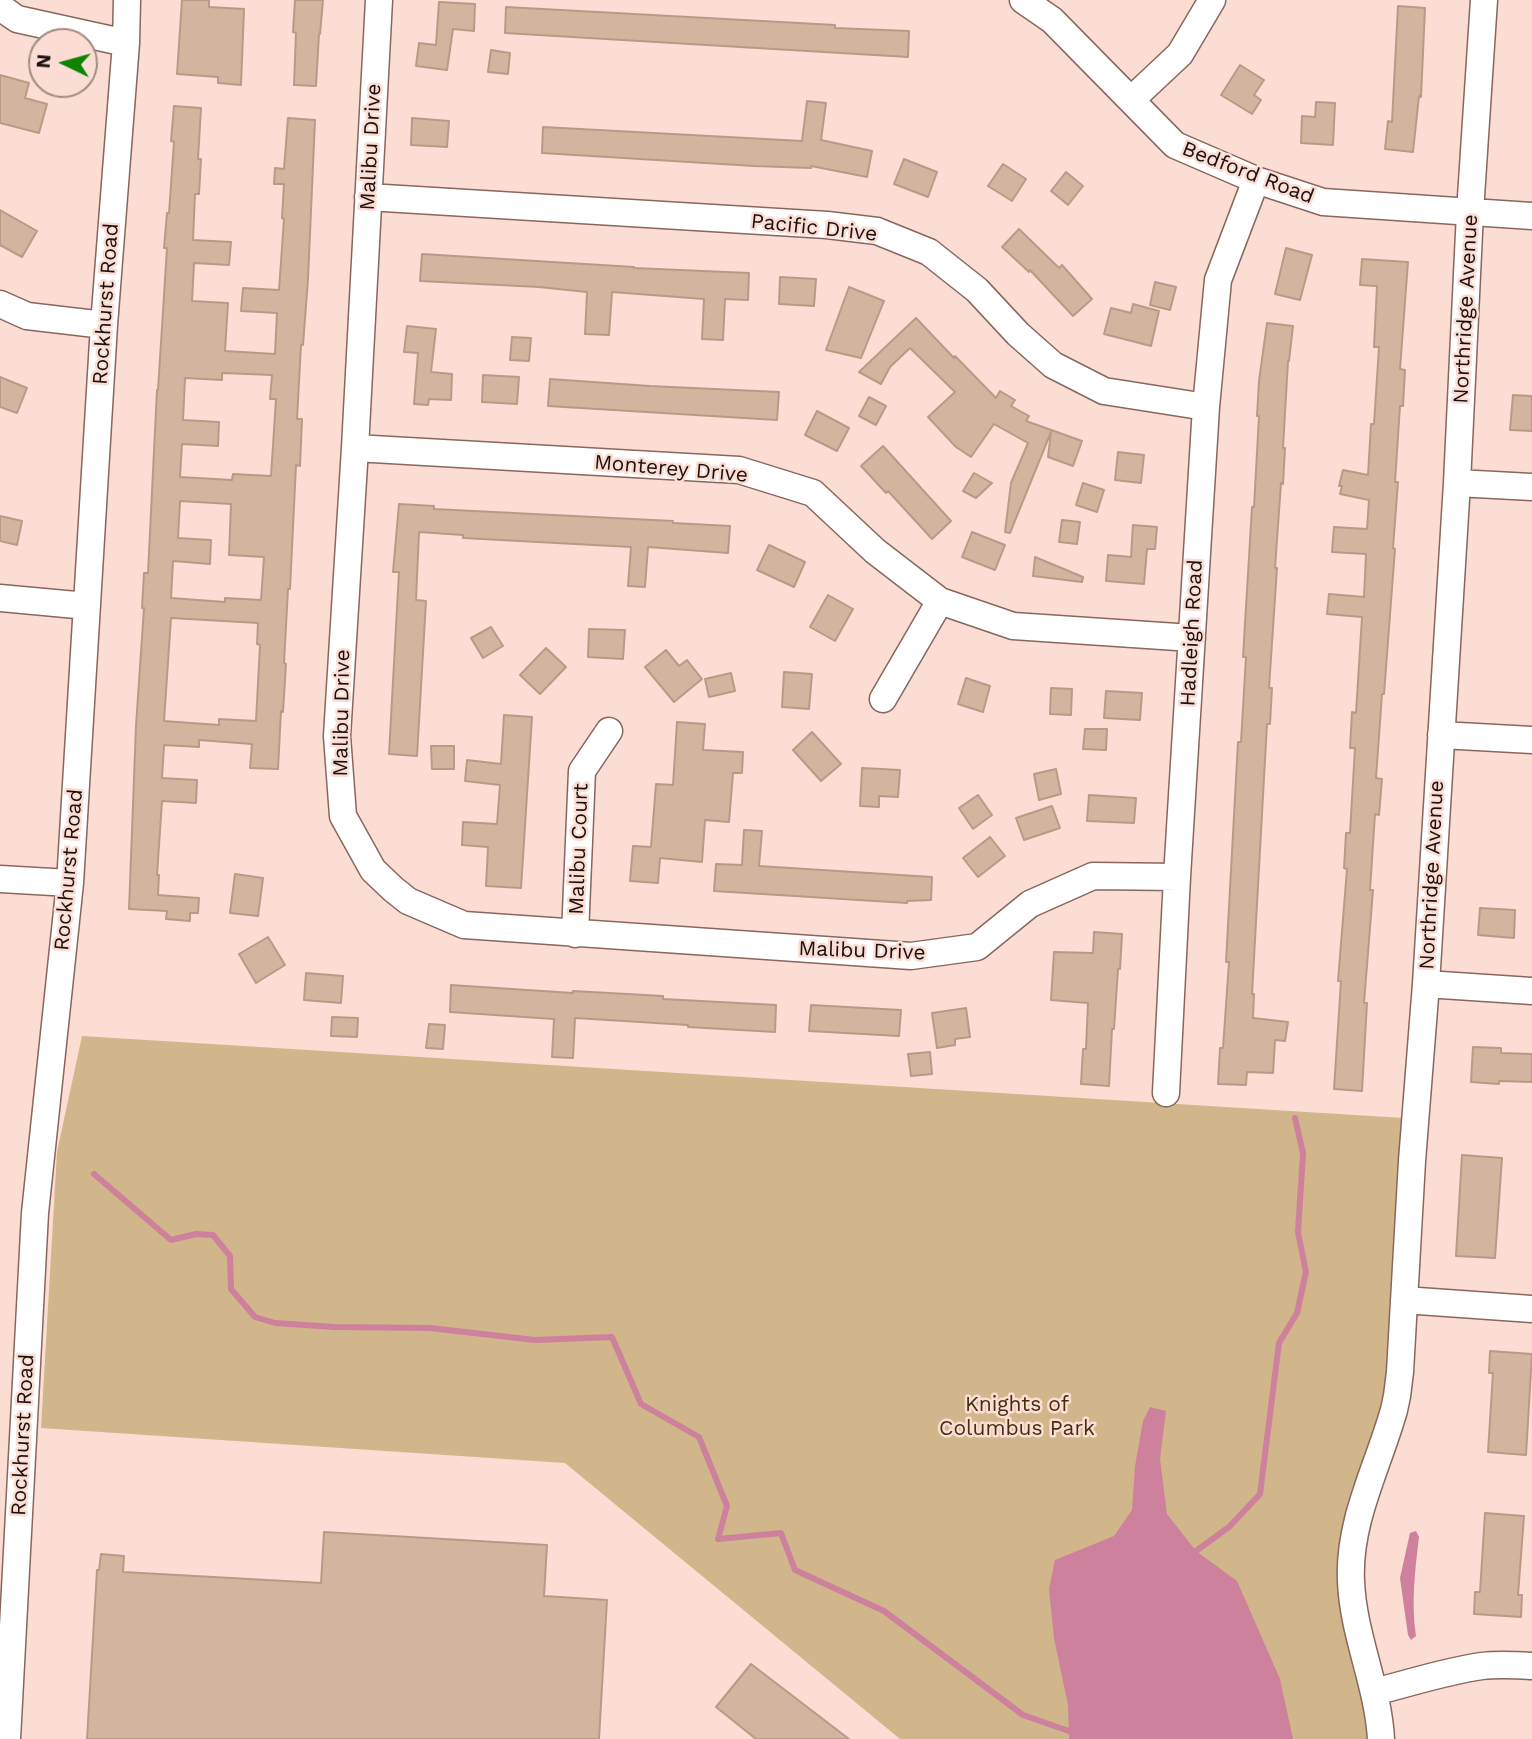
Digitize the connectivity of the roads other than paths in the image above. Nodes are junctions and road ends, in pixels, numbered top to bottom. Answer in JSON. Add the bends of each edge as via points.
{"nodes":[{"id":1,"x":127,"y":0,"type":"edge"},
{"id":2,"x":379,"y":0,"type":"edge"},
{"id":3,"x":1023,"y":0,"type":"edge"},
{"id":4,"x":1212,"y":0,"type":"edge"},
{"id":5,"x":1483,"y":0,"type":"edge"},
{"id":6,"x":0,"y":7,"type":"edge"},
{"id":7,"x":126,"y":43,"type":"junction"},
{"id":8,"x":1130,"y":100,"type":"junction"},
{"id":9,"x":1256,"y":180,"type":"junction"},
{"id":10,"x":368,"y":197,"type":"junction"},
{"id":11,"x":1470,"y":212,"type":"junction"},
{"id":12,"x":1532,"y":216,"type":"edge"},
{"id":13,"x":0,"y":304,"type":"edge"},
{"id":14,"x":104,"y":325,"type":"junction"},
{"id":15,"x":1206,"y":407,"type":"junction"},
{"id":16,"x":355,"y":448,"type":"junction"},
{"id":17,"x":1457,"y":483,"type":"junction"},
{"id":18,"x":1532,"y":487,"type":"edge"},
{"id":19,"x":0,"y":598,"type":"edge"},
{"id":20,"x":940,"y":601,"type":"junction"},
{"id":21,"x":87,"y":606,"type":"junction"},
{"id":22,"x":1192,"y":638,"type":"junction"},
{"id":23,"x":883,"y":699,"type":"dead end"},
{"id":24,"x":609,"y":731,"type":"dead end"},
{"id":25,"x":1441,"y":735,"type":"junction"},
{"id":26,"x":1532,"y":740,"type":"edge"},
{"id":27,"x":1177,"y":877,"type":"junction"},
{"id":28,"x":0,"y":879,"type":"edge"},
{"id":29,"x":70,"y":883,"type":"junction"},
{"id":30,"x":575,"y":934,"type":"junction"},
{"id":31,"x":1426,"y":984,"type":"junction"},
{"id":32,"x":1532,"y":991,"type":"edge"},
{"id":33,"x":1166,"y":1093,"type":"dead end"},
{"id":34,"x":1404,"y":1300,"type":"junction"},
{"id":35,"x":1532,"y":1309,"type":"edge"},
{"id":36,"x":1532,"y":1666,"type":"edge"},
{"id":37,"x":1374,"y":1692,"type":"junction"},
{"id":38,"x":7,"y":1739,"type":"edge"},
{"id":39,"x":1381,"y":1739,"type":"edge"}],
"edges":[{"from":1,"to":7,"type":"street","name":"Rockhurst Road"},
{"from":2,"to":10,"type":"street","name":"Malibu Drive"},
{"from":3,"to":8,"type":"street","name":"Bedford Road","via":[[1052,20]]},
{"from":4,"to":8,"type":"street","via":[[1180,54]]},
{"from":5,"to":11,"type":"street","name":"Northridge Avenue"},
{"from":6,"to":7,"type":"street","via":[[17,19]]},
{"from":7,"to":14,"type":"street","name":"Rockhurst Road"},
{"from":8,"to":9,"type":"street","name":"Bedford Road","via":[[1175,145]]},
{"from":9,"to":11,"type":"street","name":"Bedford Road","via":[[1323,202]]},
{"from":9,"to":15,"type":"street","name":"Hadleigh Road","via":[[1218,280]]},
{"from":10,"to":15,"type":"street","name":"Pacific Drive","via":[[877,231],[929,252],[977,290],[1053,365],[1104,391]]},
{"from":10,"to":16,"type":"street","name":"Malibu Drive"},
{"from":11,"to":12,"type":"street","name":"Bedford Road"},
{"from":11,"to":17,"type":"street","name":"Northridge Avenue"},
{"from":13,"to":14,"type":"street","via":[[27,316]]},
{"from":14,"to":21,"type":"street","name":"Rockhurst Road"},
{"from":15,"to":22,"type":"street","name":"Hadleigh Road"},
{"from":16,"to":20,"type":"street","name":"Monterey Drive","via":[[739,470],[813,493],[875,551]]},
{"from":16,"to":30,"type":"street","name":"Malibu Drive","via":[[337,736],[342,816],[373,870],[408,901],[464,925]]},
{"from":17,"to":18,"type":"street"},
{"from":17,"to":25,"type":"street","name":"Northridge Avenue"},
{"from":19,"to":21,"type":"street"},
{"from":20,"to":22,"type":"street","name":"Monterey Drive","via":[[1013,626]]},
{"from":20,"to":23,"type":"street"},
{"from":21,"to":29,"type":"street","name":"Rockhurst Road"},
{"from":22,"to":27,"type":"street","name":"Hadleigh Road"},
{"from":24,"to":30,"type":"street","name":"Malibu Court","via":[[582,771]]},
{"from":25,"to":26,"type":"street"},
{"from":25,"to":31,"type":"street","name":"Northridge Avenue"},
{"from":27,"to":30,"type":"street","name":"Malibu Drive","via":[[1093,876],[1030,904],[977,947],[911,956]]},
{"from":27,"to":33,"type":"street","name":"Hadleigh Road"},
{"from":28,"to":29,"type":"street"},
{"from":29,"to":38,"type":"street","name":"Rockhurst Road","via":[[35,1213]]},
{"from":31,"to":32,"type":"street"},
{"from":31,"to":34,"type":"street","name":"Northridge Avenue"},
{"from":34,"to":35,"type":"street"},
{"from":34,"to":37,"type":"street","name":"Northridge Avenue","via":[[1397,1395],[1358,1513],[1351,1556],[1353,1604]]},
{"from":36,"to":37,"type":"street","via":[[1482,1666]]},
{"from":37,"to":39,"type":"street","name":"Northridge Avenue"}]}
